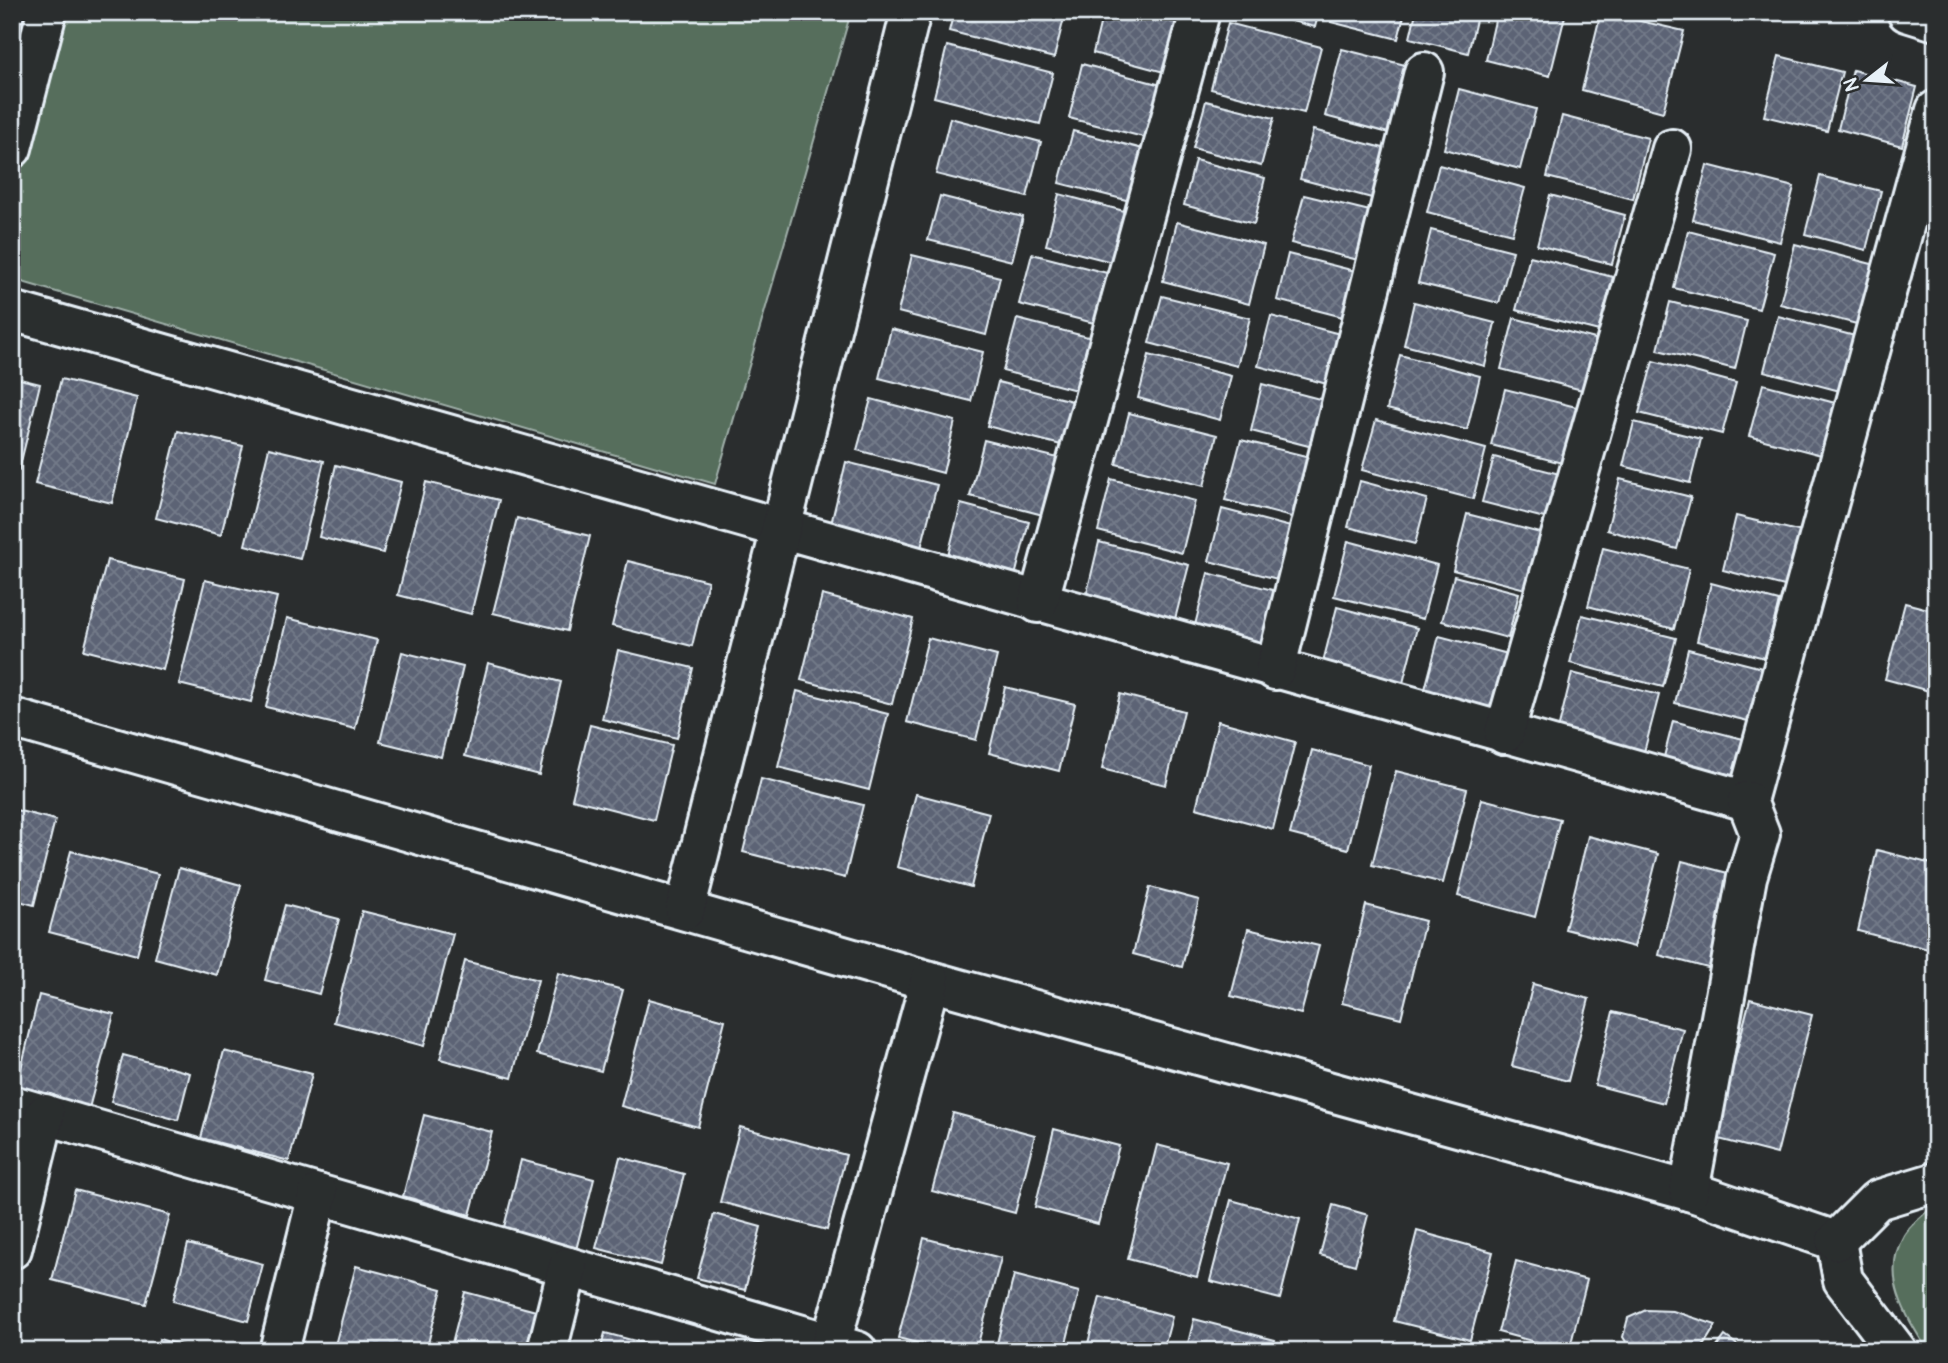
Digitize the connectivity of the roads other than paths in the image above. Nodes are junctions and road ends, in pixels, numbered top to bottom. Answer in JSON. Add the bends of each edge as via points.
{"nodes":[{"id":1,"x":47,"y":12,"type":"edge"},
{"id":2,"x":911,"y":12,"type":"edge"},
{"id":3,"x":1200,"y":12,"type":"edge"},
{"id":4,"x":1907,"y":12,"type":"edge"},
{"id":5,"x":1936,"y":21,"type":"edge"},
{"id":6,"x":1424,"y":72,"type":"dead end"},
{"id":7,"x":1936,"y":110,"type":"edge"},
{"id":8,"x":12,"y":148,"type":"edge"},
{"id":9,"x":1672,"y":149,"type":"dead end"},
{"id":10,"x":12,"y":311,"type":"edge"},
{"id":11,"x":781,"y":530,"type":"junction"},
{"id":12,"x":1038,"y":603,"type":"junction"},
{"id":13,"x":1275,"y":670,"type":"junction"},
{"id":14,"x":12,"y":718,"type":"edge"},
{"id":15,"x":1504,"y":734,"type":"junction"},
{"id":16,"x":1746,"y":801,"type":"junction"},
{"id":17,"x":685,"y":910,"type":"junction"},
{"id":18,"x":930,"y":981,"type":"junction"},
{"id":19,"x":29,"y":1110,"type":"edge"},
{"id":20,"x":1936,"y":1182,"type":"edge"},
{"id":21,"x":1689,"y":1191,"type":"junction"},
{"id":22,"x":317,"y":1194,"type":"junction"},
{"id":23,"x":1836,"y":1241,"type":"junction"},
{"id":24,"x":12,"y":1249,"type":"edge"},
{"id":25,"x":568,"y":1267,"type":"junction"},
{"id":26,"x":839,"y":1348,"type":"edge"},
{"id":27,"x":279,"y":1351,"type":"edge"},
{"id":28,"x":547,"y":1351,"type":"edge"},
{"id":29,"x":1897,"y":1351,"type":"edge"}],
"edges":[{"from":1,"to":8,"type":"street"},
{"from":2,"to":11,"type":"street"},
{"from":3,"to":12,"type":"street"},
{"from":4,"to":5,"type":"street"},
{"from":6,"to":13,"type":"street"},
{"from":7,"to":16,"type":"street"},
{"from":9,"to":15,"type":"street"},
{"from":10,"to":11,"type":"street"},
{"from":11,"to":12,"type":"street"},
{"from":11,"to":17,"type":"street"},
{"from":12,"to":13,"type":"street"},
{"from":13,"to":15,"type":"street"},
{"from":14,"to":17,"type":"street"},
{"from":15,"to":16,"type":"street"},
{"from":16,"to":21,"type":"street","via":[[1760,834],[1747,877]]},
{"from":17,"to":18,"type":"street"},
{"from":18,"to":21,"type":"street"},
{"from":18,"to":26,"type":"street"},
{"from":19,"to":22,"type":"street"},
{"from":19,"to":24,"type":"street"},
{"from":20,"to":23,"type":"street","via":[[1877,1200]]},
{"from":21,"to":23,"type":"street"},
{"from":22,"to":25,"type":"street"},
{"from":22,"to":27,"type":"street"},
{"from":23,"to":29,"type":"street","via":[[1843,1280]]},
{"from":25,"to":26,"type":"street"},
{"from":25,"to":28,"type":"street"}]}
